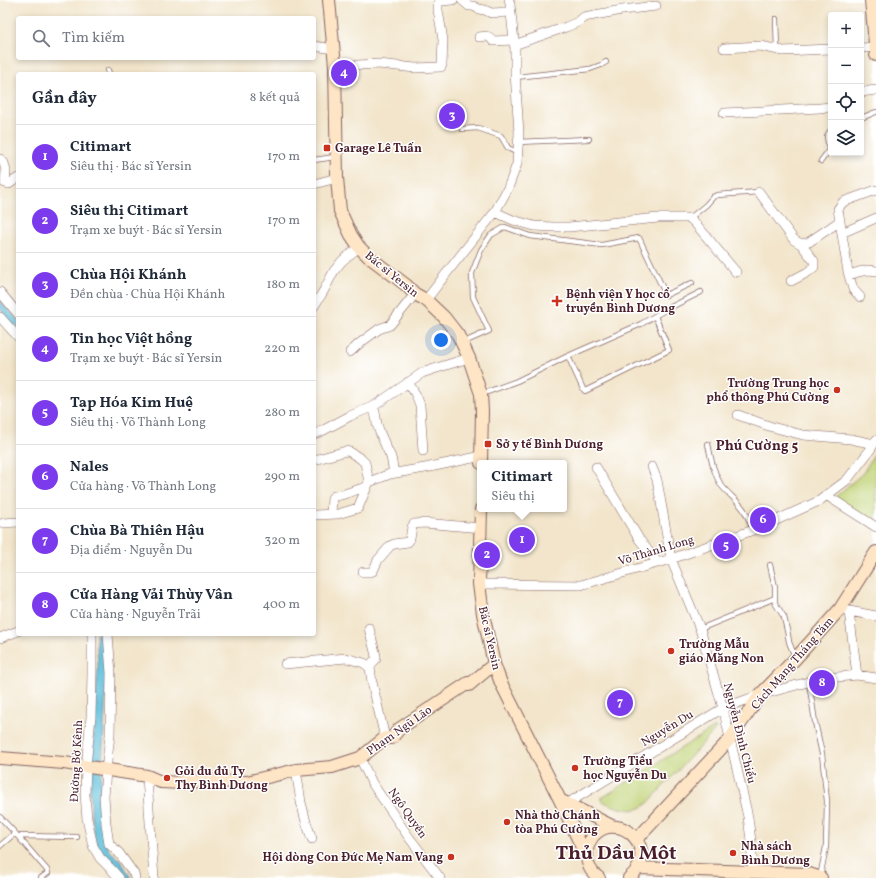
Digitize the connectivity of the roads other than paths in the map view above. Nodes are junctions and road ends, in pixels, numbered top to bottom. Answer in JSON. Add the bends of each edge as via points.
{"nodes":[{"id":1,"x":330,"y":0,"type":"edge"},
{"id":2,"x":453,"y":0,"type":"edge"},
{"id":3,"x":462,"y":0,"type":"edge"},
{"id":4,"x":509,"y":0,"type":"edge"},
{"id":5,"x":871,"y":0,"type":"edge"},
{"id":6,"x":656,"y":6,"type":"dead end"},
{"id":7,"x":511,"y":12,"type":"junction"},
{"id":8,"x":776,"y":19,"type":"dead end"},
{"id":9,"x":479,"y":37,"type":"dead end"},
{"id":10,"x":514,"y":43,"type":"junction"},
{"id":11,"x":316,"y":46,"type":"edge"},
{"id":12,"x":876,"y":47,"type":"edge"},
{"id":13,"x":724,"y":48,"type":"dead end"},
{"id":14,"x":864,"y":48,"type":"edge"},
{"id":15,"x":334,"y":49,"type":"junction"},
{"id":16,"x":828,"y":49,"type":"edge"},
{"id":17,"x":777,"y":50,"type":"junction"},
{"id":18,"x":876,"y":56,"type":"edge"},
{"id":19,"x":606,"y":62,"type":"dead end"},
{"id":20,"x":335,"y":66,"type":"junction"},
{"id":21,"x":516,"y":77,"type":"junction"},
{"id":22,"x":876,"y":90,"type":"edge"},
{"id":23,"x":864,"y":92,"type":"edge"},
{"id":24,"x":828,"y":107,"type":"edge"},
{"id":25,"x":876,"y":112,"type":"edge"},
{"id":26,"x":724,"y":113,"type":"dead end"},
{"id":27,"x":864,"y":117,"type":"edge"},
{"id":28,"x":462,"y":129,"type":"dead end"},
{"id":29,"x":589,"y":139,"type":"dead end"},
{"id":30,"x":518,"y":142,"type":"junction"},
{"id":31,"x":828,"y":151,"type":"edge"},
{"id":32,"x":518,"y":152,"type":"junction"},
{"id":33,"x":337,"y":157,"type":"junction"},
{"id":34,"x":0,"y":160,"type":"edge"},
{"id":35,"x":316,"y":160,"type":"edge"},
{"id":36,"x":821,"y":160,"type":"dead end"},
{"id":37,"x":337,"y":178,"type":"junction"},
{"id":38,"x":16,"y":179,"type":"edge"},
{"id":39,"x":316,"y":183,"type":"edge"},
{"id":40,"x":876,"y":190,"type":"edge"},
{"id":41,"x":758,"y":192,"type":"joint"},
{"id":42,"x":495,"y":212,"type":"junction"},
{"id":43,"x":690,"y":218,"type":"junction"},
{"id":44,"x":876,"y":218,"type":"edge"},
{"id":45,"x":840,"y":221,"type":"junction"},
{"id":46,"x":842,"y":233,"type":"junction"},
{"id":47,"x":801,"y":244,"type":"junction"},
{"id":48,"x":359,"y":247,"type":"junction"},
{"id":49,"x":876,"y":271,"type":"edge"},
{"id":50,"x":736,"y":272,"type":"dead end"},
{"id":51,"x":849,"y":274,"type":"junction"},
{"id":52,"x":791,"y":281,"type":"dead end"},
{"id":53,"x":692,"y":282,"type":"dead end"},
{"id":54,"x":0,"y":292,"type":"edge"},
{"id":55,"x":701,"y":292,"type":"dead end"},
{"id":56,"x":415,"y":294,"type":"junction"},
{"id":57,"x":860,"y":297,"type":"dead end"},
{"id":58,"x":426,"y":300,"type":"junction"},
{"id":59,"x":316,"y":303,"type":"edge"},
{"id":60,"x":16,"y":312,"type":"edge"},
{"id":61,"x":655,"y":316,"type":"junction"},
{"id":62,"x":0,"y":317,"type":"edge"},
{"id":63,"x":16,"y":335,"type":"edge"},
{"id":64,"x":462,"y":343,"type":"junction"},
{"id":65,"x":350,"y":352,"type":"dead end"},
{"id":66,"x":568,"y":356,"type":"junction"},
{"id":67,"x":469,"y":358,"type":"junction"},
{"id":68,"x":408,"y":382,"type":"junction"},
{"id":69,"x":481,"y":394,"type":"junction"},
{"id":70,"x":374,"y":406,"type":"junction"},
{"id":71,"x":738,"y":415,"type":"dead end"},
{"id":72,"x":316,"y":433,"type":"edge"},
{"id":73,"x":875,"y":442,"type":"edge"},
{"id":74,"x":708,"y":444,"type":"dead end"},
{"id":75,"x":423,"y":451,"type":"dead end"},
{"id":76,"x":316,"y":459,"type":"edge"},
{"id":77,"x":482,"y":460,"type":"edge"},
{"id":78,"x":477,"y":461,"type":"edge"},
{"id":79,"x":596,"y":467,"type":"dead end"},
{"id":80,"x":652,"y":467,"type":"dead end"},
{"id":81,"x":394,"y":473,"type":"junction"},
{"id":82,"x":367,"y":484,"type":"junction"},
{"id":83,"x":826,"y":495,"type":"junction"},
{"id":84,"x":481,"y":512,"type":"edge"},
{"id":85,"x":331,"y":514,"type":"junction"},
{"id":86,"x":316,"y":516,"type":"edge"},
{"id":87,"x":16,"y":522,"type":"edge"},
{"id":88,"x":2,"y":523,"type":"dead end"},
{"id":89,"x":876,"y":527,"type":"edge"},
{"id":90,"x":481,"y":528,"type":"junction"},
{"id":91,"x":753,"y":530,"type":"junction"},
{"id":92,"x":876,"y":552,"type":"edge"},
{"id":93,"x":670,"y":559,"type":"junction"},
{"id":94,"x":658,"y":563,"type":"junction"},
{"id":95,"x":770,"y":565,"type":"dead end"},
{"id":96,"x":363,"y":572,"type":"dead end"},
{"id":97,"x":480,"y":584,"type":"junction"},
{"id":98,"x":775,"y":598,"type":"junction"},
{"id":99,"x":844,"y":610,"type":"junction"},
{"id":100,"x":876,"y":616,"type":"edge"},
{"id":101,"x":369,"y":628,"type":"dead end"},
{"id":102,"x":700,"y":629,"type":"junction"},
{"id":103,"x":16,"y":632,"type":"edge"},
{"id":104,"x":92,"y":636,"type":"edge"},
{"id":105,"x":108,"y":636,"type":"edge"},
{"id":106,"x":0,"y":638,"type":"edge"},
{"id":107,"x":796,"y":658,"type":"junction"},
{"id":108,"x":285,"y":664,"type":"dead end"},
{"id":109,"x":494,"y":664,"type":"junction"},
{"id":110,"x":370,"y":668,"type":"junction"},
{"id":111,"x":857,"y":675,"type":"junction"},
{"id":112,"x":876,"y":678,"type":"edge"},
{"id":113,"x":808,"y":682,"type":"junction"},
{"id":114,"x":760,"y":695,"type":"junction"},
{"id":115,"x":723,"y":708,"type":"junction"},
{"id":116,"x":385,"y":738,"type":"junction"},
{"id":117,"x":730,"y":739,"type":"junction"},
{"id":118,"x":0,"y":758,"type":"edge"},
{"id":119,"x":360,"y":758,"type":"junction"},
{"id":120,"x":87,"y":766,"type":"junction"},
{"id":121,"x":105,"y":769,"type":"junction"},
{"id":122,"x":296,"y":770,"type":"junction"},
{"id":123,"x":148,"y":776,"type":"junction"},
{"id":124,"x":564,"y":804,"type":"junction"},
{"id":125,"x":0,"y":816,"type":"edge"},
{"id":126,"x":614,"y":827,"type":"junction"},
{"id":127,"x":17,"y":835,"type":"junction"},
{"id":128,"x":77,"y":837,"type":"dead end"},
{"id":129,"x":312,"y":839,"type":"dead end"},
{"id":130,"x":637,"y":839,"type":"junction"},
{"id":131,"x":0,"y":846,"type":"edge"},
{"id":132,"x":586,"y":856,"type":"junction"},
{"id":133,"x":638,"y":868,"type":"junction"},
{"id":134,"x":753,"y":872,"type":"junction"},
{"id":135,"x":793,"y":876,"type":"edge"},
{"id":136,"x":596,"y":877,"type":"edge"},
{"id":137,"x":41,"y":878,"type":"edge"},
{"id":138,"x":119,"y":878,"type":"edge"},
{"id":139,"x":135,"y":878,"type":"edge"},
{"id":140,"x":154,"y":878,"type":"edge"},
{"id":141,"x":440,"y":878,"type":"edge"},
{"id":142,"x":629,"y":878,"type":"edge"},
{"id":143,"x":821,"y":878,"type":"edge"}],
"edges":[{"from":1,"to":15,"type":"main road","name":"Bác sĩ Yersin"},
{"from":2,"to":20,"type":"street","via":[[438,3],[443,46],[441,67],[415,68],[379,64]]},
{"from":3,"to":7,"type":"street","via":[[469,6],[491,14]]},
{"from":4,"to":7,"type":"street"},
{"from":5,"to":12,"type":"main road"},
{"from":6,"to":10,"type":"street","via":[[584,16],[566,27]]},
{"from":7,"to":10,"type":"street"},
{"from":8,"to":17,"type":"lane"},
{"from":9,"to":10,"type":"street","via":[[489,36],[493,42]]},
{"from":10,"to":21,"type":"street"},
{"from":11,"to":15,"type":"street"},
{"from":12,"to":14,"type":"street"},
{"from":12,"to":18,"type":"main road"},
{"from":13,"to":17,"type":"street","via":[[761,46]]},
{"from":15,"to":20,"type":"main road","name":"Bác sĩ Yersin"},
{"from":16,"to":17,"type":"street"},
{"from":19,"to":21,"type":"lane","via":[[590,69]]},
{"from":20,"to":33,"type":"main road","name":"Bác sĩ Yersin"},
{"from":21,"to":30,"type":"street"},
{"from":22,"to":23,"type":"street"},
{"from":24,"to":26,"type":"street"},
{"from":25,"to":27,"type":"lane"},
{"from":28,"to":32,"type":"lane","via":[[478,128],[501,136],[508,148]]},
{"from":29,"to":30,"type":"lane"},
{"from":30,"to":32,"type":"street"},
{"from":31,"to":36,"type":"lane"},
{"from":32,"to":42,"type":"street","via":[[517,164],[508,188]]},
{"from":33,"to":35,"type":"lane"},
{"from":33,"to":37,"type":"main road","name":"Bác sĩ Yersin"},
{"from":34,"to":38,"type":"street","via":[[4,163],[6,171],[5,183],[9,184]]},
{"from":37,"to":39,"type":"street"},
{"from":37,"to":48,"type":"main road","name":"Bác sĩ Yersin","via":[[340,211]]},
{"from":40,"to":45,"type":"street","via":[[843,202],[838,209]]},
{"from":41,"to":43,"type":"lane","via":[[717,195]]},
{"from":41,"to":47,"type":"street","via":[[794,240]]},
{"from":42,"to":43,"type":"street","via":[[534,226],[553,227],[658,218]]},
{"from":42,"to":58,"type":"street"},
{"from":43,"to":50,"type":"street"},
{"from":44,"to":46,"type":"street"},
{"from":45,"to":46,"type":"street"},
{"from":45,"to":47,"type":"street","via":[[809,242]]},
{"from":46,"to":51,"type":"street"},
{"from":47,"to":52,"type":"street","via":[[814,261],[814,267]]},
{"from":48,"to":56,"type":"main road","name":"Bác sĩ Yersin"},
{"from":48,"to":59,"type":"street","via":[[334,271]]},
{"from":49,"to":51,"type":"street"},
{"from":51,"to":57,"type":"street","via":[[852,289]]},
{"from":53,"to":64,"type":"lane","via":[[666,295],[639,238],[602,245],[530,236],[505,227],[491,235],[481,250],[472,273],[473,297],[489,331]]},
{"from":54,"to":60,"type":"street"},
{"from":55,"to":61,"type":"lane"},
{"from":56,"to":58,"type":"main road","name":"Bác sĩ Yersin"},
{"from":56,"to":65,"type":"street","via":[[390,325],[379,329]]},
{"from":58,"to":64,"type":"main road","name":"Bác sĩ Yersin","via":[[444,317]]},
{"from":61,"to":66,"type":"lane"},
{"from":61,"to":66,"type":"lane","via":[[669,350],[585,391]]},
{"from":62,"to":63,"type":"street"},
{"from":64,"to":67,"type":"main road","name":"Bác sĩ Yersin"},
{"from":66,"to":69,"type":"lane","via":[[517,381]]},
{"from":67,"to":68,"type":"street","via":[[422,374]]},
{"from":67,"to":69,"type":"main road","name":"Bác sĩ Yersin"},
{"from":68,"to":70,"type":"street"},
{"from":68,"to":75,"type":"street","via":[[420,405]]},
{"from":69,"to":77,"type":"main road","name":"Bác sĩ Yersin"},
{"from":70,"to":72,"type":"street"},
{"from":70,"to":81,"type":"street","via":[[377,424],[391,457]]},
{"from":71,"to":73,"type":"street","via":[[803,435]]},
{"from":73,"to":83,"type":"street","name":"Võ Thành Long","via":[[847,480]]},
{"from":74,"to":91,"type":"lane","via":[[717,477],[726,491],[743,508]]},
{"from":76,"to":82,"type":"street","via":[[350,452],[365,462]]},
{"from":78,"to":81,"type":"street"},
{"from":79,"to":94,"type":"street","via":[[639,539]]},
{"from":80,"to":93,"type":"street","name":"Nguyễn Đình Chiểu","via":[[657,480]]},
{"from":81,"to":82,"type":"street"},
{"from":82,"to":85,"type":"street","via":[[358,508]]},
{"from":82,"to":85,"type":"street","via":[[334,496]]},
{"from":83,"to":89,"type":"street"},
{"from":83,"to":91,"type":"street","name":"Võ Thành Long","via":[[819,501]]},
{"from":84,"to":90,"type":"main road","name":"Bác sĩ Yersin"},
{"from":85,"to":86,"type":"street"},
{"from":87,"to":88,"type":"street"},
{"from":90,"to":96,"type":"street","via":[[414,524],[408,542],[390,546],[378,560],[373,571]]},
{"from":90,"to":97,"type":"main road","name":"Bác sĩ Yersin"},
{"from":91,"to":93,"type":"street","name":"Võ Thành Long"},
{"from":92,"to":99,"type":"main road","name":"Cách Mạng Tháng Tám"},
{"from":93,"to":94,"type":"street","name":"Võ Thành Long"},
{"from":93,"to":102,"type":"street","name":"Nguyễn Đình Chiểu"},
{"from":94,"to":97,"type":"street","name":"Võ Thành Long","via":[[580,585]]},
{"from":95,"to":98,"type":"lane"},
{"from":97,"to":109,"type":"main road","name":"Bác sĩ Yersin","via":[[483,614]]},
{"from":98,"to":102,"type":"lane"},
{"from":98,"to":107,"type":"lane","via":[[775,603],[784,617],[789,642]]},
{"from":99,"to":100,"type":"street"},
{"from":99,"to":107,"type":"main road","name":"Cách Mạng Tháng Tám"},
{"from":99,"to":111,"type":"street"},
{"from":101,"to":110,"type":"street","via":[[376,656]]},
{"from":102,"to":115,"type":"street","name":"Nguyễn Đình Chiểu"},
{"from":103,"to":106,"type":"street"},
{"from":104,"to":120,"type":"street","name":"Đường Bờ Kênh"},
{"from":105,"to":121,"type":"street","via":[[111,673],[110,735]]},
{"from":107,"to":114,"type":"main road","name":"Cách Mạng Tháng Tám"},
{"from":108,"to":110,"type":"street","via":[[346,658],[364,663]]},
{"from":109,"to":116,"type":"main road","name":"Phạm Ngũ Lão","via":[[469,685],[468,683],[399,728],[392,738]]},
{"from":109,"to":124,"type":"main road","name":"Bác sĩ Yersin","via":[[501,683]]},
{"from":110,"to":116,"type":"street"},
{"from":111,"to":112,"type":"street","name":"Nguyễn Du"},
{"from":111,"to":113,"type":"street","name":"Nguyễn Du"},
{"from":113,"to":114,"type":"street","name":"Nguyễn Du"},
{"from":113,"to":143,"type":"lane","via":[[822,754],[827,801],[826,847]]},
{"from":114,"to":115,"type":"street","name":"Nguyễn Du"},
{"from":114,"to":117,"type":"main road","name":"Cách Mạng Tháng Tám"},
{"from":115,"to":117,"type":"street","name":"Nguyễn Đình Chiểu"},
{"from":115,"to":124,"type":"street","name":"Nguyễn Du"},
{"from":116,"to":119,"type":"main road","name":"Phạm Ngũ Lão"},
{"from":117,"to":130,"type":"main road","name":"Cách Mạng Tháng Tám"},
{"from":117,"to":134,"type":"street","name":"Nguyễn Đình Chiểu","via":[[748,818]]},
{"from":118,"to":120,"type":"main road"},
{"from":119,"to":122,"type":"main road","name":"Phạm Ngũ Lão","via":[[332,767]]},
{"from":119,"to":141,"type":"street","name":"Ngô Quyền","via":[[372,783]]},
{"from":120,"to":121,"type":"main road","name":"Phạm Ngũ Lão"},
{"from":120,"to":138,"type":"street","name":"Đường Bờ Kênh","via":[[85,794],[93,846],[100,858]]},
{"from":121,"to":123,"type":"main road","name":"Phạm Ngũ Lão"},
{"from":121,"to":139,"type":"street","via":[[104,797],[109,844],[120,854]]},
{"from":122,"to":123,"type":"main road","name":"Phạm Ngũ Lão","via":[[247,782],[161,782]]},
{"from":122,"to":129,"type":"street","via":[[301,802]]},
{"from":123,"to":140,"type":"street"},
{"from":124,"to":126,"type":"main road"},
{"from":124,"to":132,"type":"main road","name":"Bác sĩ Yersin"},
{"from":125,"to":127,"type":"lane"},
{"from":126,"to":130,"type":"main road","via":[[631,832]]},
{"from":126,"to":132,"type":"main road","via":[[597,832],[587,847]]},
{"from":127,"to":128,"type":"lane"},
{"from":127,"to":131,"type":"lane"},
{"from":127,"to":137,"type":"lane","via":[[47,870],[48,873]]},
{"from":130,"to":133,"type":"main road","via":[[642,853]]},
{"from":132,"to":136,"type":"main road","name":"Bác sĩ Yersin"},
{"from":133,"to":134,"type":"main road"},
{"from":133,"to":142,"type":"main road"},
{"from":134,"to":135,"type":"main road"},
{"from":135,"to":143,"type":"main road","via":[[809,874]]}]}
